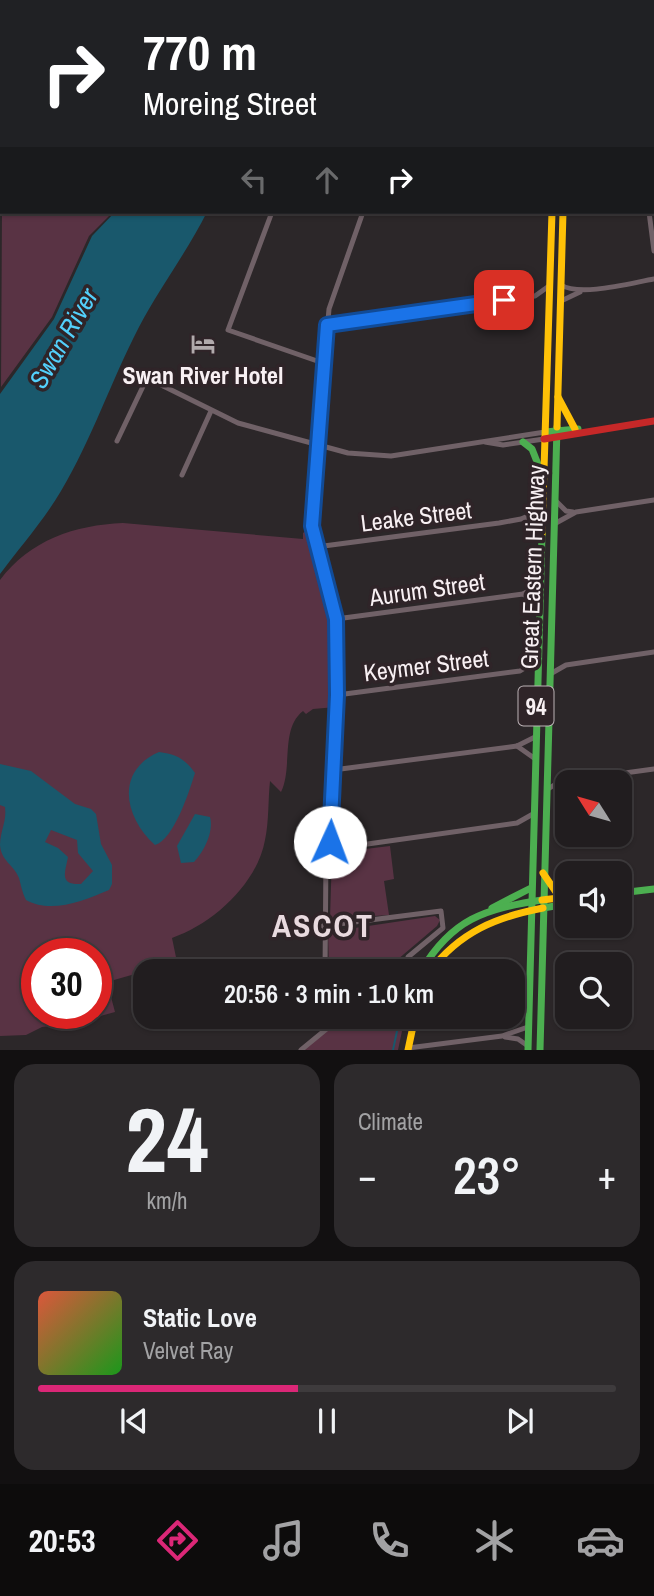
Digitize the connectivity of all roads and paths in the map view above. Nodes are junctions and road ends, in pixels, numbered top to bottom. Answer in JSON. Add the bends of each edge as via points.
{"nodes":[{"id":1,"x":271,"y":214,"type":"edge"},
{"id":2,"x":362,"y":214,"type":"edge"},
{"id":3,"x":552,"y":214,"type":"edge"},
{"id":4,"x":561,"y":214,"type":"edge"},
{"id":5,"x":561,"y":214,"type":"edge"},
{"id":6,"x":649,"y":214,"type":"edge"},
{"id":7,"x":551,"y":247,"type":"junction"},
{"id":8,"x":654,"y":250,"type":"edge"},
{"id":9,"x":654,"y":279,"type":"edge"},
{"id":10,"x":560,"y":284,"type":"junction"},
{"id":11,"x":549,"y":286,"type":"junction"},
{"id":12,"x":582,"y":290,"type":"junction"},
{"id":13,"x":534,"y":296,"type":"junction"},
{"id":14,"x":559,"y":302,"type":"junction"},
{"id":15,"x":549,"y":305,"type":"junction"},
{"id":16,"x":327,"y":325,"type":"junction"},
{"id":17,"x":323,"y":363,"type":"junction"},
{"id":18,"x":557,"y":394,"type":"junction"},
{"id":19,"x":211,"y":411,"type":"junction"},
{"id":20,"x":654,"y":421,"type":"edge"},
{"id":21,"x":576,"y":429,"type":"junction"},
{"id":22,"x":589,"y":430,"type":"junction"},
{"id":23,"x":556,"y":434,"type":"junction"},
{"id":24,"x":545,"y":436,"type":"junction"},
{"id":25,"x":117,"y":441,"type":"dead end"},
{"id":26,"x":482,"y":442,"type":"junction"},
{"id":27,"x":523,"y":442,"type":"junction"},
{"id":28,"x":316,"y":445,"type":"junction"},
{"id":29,"x":182,"y":475,"type":"dead end"},
{"id":30,"x":543,"y":477,"type":"junction"},
{"id":31,"x":554,"y":499,"type":"junction"},
{"id":32,"x":654,"y":500,"type":"edge"},
{"id":33,"x":542,"y":510,"type":"junction"},
{"id":34,"x":576,"y":512,"type":"junction"},
{"id":35,"x":521,"y":519,"type":"junction"},
{"id":36,"x":553,"y":524,"type":"junction"},
{"id":37,"x":542,"y":530,"type":"junction"},
{"id":38,"x":316,"y":547,"type":"junction"},
{"id":39,"x":540,"y":583,"type":"junction"},
{"id":40,"x":523,"y":594,"type":"junction"},
{"id":41,"x":540,"y":604,"type":"junction"},
{"id":42,"x":336,"y":619,"type":"junction"},
{"id":43,"x":654,"y":652,"type":"edge"},
{"id":44,"x":549,"y":653,"type":"junction"},
{"id":45,"x":538,"y":658,"type":"junction"},
{"id":46,"x":566,"y":665,"type":"junction"},
{"id":47,"x":520,"y":671,"type":"junction"},
{"id":48,"x":548,"y":676,"type":"junction"},
{"id":49,"x":537,"y":678,"type":"junction"},
{"id":50,"x":337,"y":695,"type":"junction"},
{"id":51,"x":536,"y":737,"type":"junction"},
{"id":52,"x":517,"y":747,"type":"junction"},
{"id":53,"x":535,"y":759,"type":"junction"},
{"id":54,"x":654,"y":769,"type":"edge"},
{"id":55,"x":333,"y":770,"type":"junction"},
{"id":56,"x":545,"y":771,"type":"junction"},
{"id":57,"x":632,"y":772,"type":"edge"},
{"id":58,"x":555,"y":779,"type":"edge"},
{"id":59,"x":555,"y":785,"type":"edge"},
{"id":60,"x":545,"y":791,"type":"junction"},
{"id":61,"x":533,"y":814,"type":"junction"},
{"id":62,"x":517,"y":823,"type":"junction"},
{"id":63,"x":533,"y":835,"type":"junction"},
{"id":64,"x":332,"y":845,"type":"junction"},
{"id":65,"x":542,"y":872,"type":"junction"},
{"id":66,"x":555,"y":887,"type":"edge"},
{"id":67,"x":531,"y":888,"type":"junction"},
{"id":68,"x":654,"y":888,"type":"edge"},
{"id":69,"x":632,"y":891,"type":"edge"},
{"id":70,"x":555,"y":900,"type":"edge"},
{"id":71,"x":543,"y":904,"type":"junction"},
{"id":72,"x":555,"y":904,"type":"edge"},
{"id":73,"x":530,"y":906,"type":"junction"},
{"id":74,"x":492,"y":908,"type":"junction"},
{"id":75,"x":323,"y":926,"type":"junction"},
{"id":76,"x":324,"y":959,"type":"edge"},
{"id":77,"x":407,"y":959,"type":"edge"},
{"id":78,"x":428,"y":959,"type":"edge"},
{"id":79,"x":439,"y":959,"type":"edge"},
{"id":80,"x":529,"y":1026,"type":"junction"},
{"id":81,"x":326,"y":1029,"type":"edge"},
{"id":82,"x":410,"y":1029,"type":"edge"},
{"id":83,"x":324,"y":1031,"type":"joint"},
{"id":84,"x":502,"y":1036,"type":"junction"},
{"id":85,"x":529,"y":1048,"type":"edge"},
{"id":86,"x":406,"y":1049,"type":"edge"},
{"id":87,"x":301,"y":1050,"type":"edge"},
{"id":88,"x":540,"y":1050,"type":"edge"}],
"edges":[{"from":1,"to":17,"type":"street","via":[[228,330]]},
{"from":2,"to":16,"type":"street","via":[[333,291]]},
{"from":3,"to":7,"type":"main road","name":"Great Eastern Highway","number":"94"},
{"from":4,"to":7,"type":"main road","number":"94","via":[[559,247]]},
{"from":5,"to":10,"type":"main road","name":"Great Eastern Highway","number":"94"},
{"from":6,"to":8,"type":"street"},
{"from":7,"to":11,"type":"main road","name":"Great Eastern Highway","number":"94"},
{"from":9,"to":12,"type":"street"},
{"from":10,"to":12,"type":"street"},
{"from":10,"to":14,"type":"main road","name":"Great Eastern Highway","number":"94"},
{"from":11,"to":13,"type":"street"},
{"from":11,"to":15,"type":"main road","name":"Great Eastern Highway","number":"94"},
{"from":12,"to":14,"type":"street"},
{"from":13,"to":15,"type":"street"},
{"from":13,"to":16,"type":"street"},
{"from":14,"to":18,"type":"main road","name":"Great Eastern Highway","number":"94"},
{"from":15,"to":24,"type":"main road","name":"Great Eastern Highway","number":"94"},
{"from":16,"to":17,"type":"street"},
{"from":17,"to":28,"type":"street"},
{"from":18,"to":21,"type":"main road"},
{"from":18,"to":23,"type":"main road","name":"Great Eastern Highway","number":"94"},
{"from":19,"to":25,"type":"street","via":[[147,378]]},
{"from":19,"to":28,"type":"street"},
{"from":19,"to":29,"type":"street"},
{"from":20,"to":22,"type":"main road"},
{"from":21,"to":22,"type":"main road"},
{"from":21,"to":23,"type":"main road"},
{"from":22,"to":23,"type":"main road"},
{"from":23,"to":24,"type":"main road"},
{"from":23,"to":31,"type":"main road","name":"Great Eastern Highway","number":"94"},
{"from":24,"to":26,"type":"street"},
{"from":24,"to":27,"type":"street"},
{"from":24,"to":30,"type":"main road","name":"Great Eastern Highway","number":"94"},
{"from":26,"to":27,"type":"street"},
{"from":26,"to":28,"type":"street","via":[[368,457]]},
{"from":27,"to":30,"type":"main road"},
{"from":28,"to":38,"type":"street","via":[[312,526]]},
{"from":30,"to":33,"type":"main road","name":"Great Eastern Highway","number":"94"},
{"from":31,"to":34,"type":"street","via":[[563,509]]},
{"from":31,"to":36,"type":"main road","name":"Great Eastern Highway","number":"94"},
{"from":32,"to":34,"type":"street"},
{"from":33,"to":35,"type":"street","name":"Leake Street"},
{"from":33,"to":37,"type":"main road","name":"Great Eastern Highway","number":"94"},
{"from":34,"to":36,"type":"street"},
{"from":35,"to":37,"type":"street"},
{"from":35,"to":38,"type":"street","name":"Leake Street"},
{"from":36,"to":44,"type":"main road","name":"Great Eastern Highway","number":"94"},
{"from":37,"to":39,"type":"main road","name":"Great Eastern Highway","number":"94"},
{"from":38,"to":42,"type":"street"},
{"from":39,"to":40,"type":"street","name":"Aurum Street"},
{"from":39,"to":41,"type":"main road","name":"Great Eastern Highway","number":"94"},
{"from":40,"to":41,"type":"street","name":"Aurum Street"},
{"from":40,"to":42,"type":"street","name":"Aurum Street"},
{"from":41,"to":45,"type":"main road","name":"Great Eastern Highway","number":"94"},
{"from":42,"to":50,"type":"street"},
{"from":43,"to":46,"type":"street"},
{"from":44,"to":46,"type":"street"},
{"from":44,"to":48,"type":"main road","name":"Great Eastern Highway","number":"94"},
{"from":45,"to":47,"type":"street","name":"Keymer Street"},
{"from":45,"to":49,"type":"main road","name":"Great Eastern Highway","number":"94"},
{"from":46,"to":48,"type":"street"},
{"from":47,"to":49,"type":"street","name":"Keymer Street"},
{"from":47,"to":50,"type":"street","name":"Keymer Street"},
{"from":48,"to":56,"type":"main road","name":"Great Eastern Highway","number":"94"},
{"from":49,"to":51,"type":"main road","name":"Great Eastern Highway","number":"94"},
{"from":50,"to":55,"type":"street"},
{"from":51,"to":52,"type":"street"},
{"from":51,"to":53,"type":"main road","name":"Great Eastern Highway","number":"94"},
{"from":52,"to":53,"type":"street"},
{"from":52,"to":55,"type":"street"},
{"from":53,"to":61,"type":"main road","name":"Great Eastern Highway","number":"94"},
{"from":54,"to":57,"type":"street"},
{"from":55,"to":64,"type":"street"},
{"from":56,"to":58,"type":"street"},
{"from":56,"to":60,"type":"main road","name":"Great Eastern Highway","number":"94"},
{"from":59,"to":60,"type":"street"},
{"from":60,"to":65,"type":"main road","name":"Great Eastern Highway","number":"94"},
{"from":61,"to":62,"type":"street"},
{"from":61,"to":63,"type":"main road","name":"Great Eastern Highway","number":"94"},
{"from":62,"to":63,"type":"street"},
{"from":62,"to":64,"type":"street","via":[[340,848]]},
{"from":63,"to":67,"type":"main road","name":"Great Eastern Highway","number":"94"},
{"from":64,"to":75,"type":"street","via":[[326,856]]},
{"from":65,"to":66,"type":"main road"},
{"from":65,"to":71,"type":"main road","name":"Great Eastern Highway","number":"94"},
{"from":67,"to":73,"type":"main road","name":"Great Eastern Highway","number":"94"},
{"from":67,"to":74,"type":"main road"},
{"from":68,"to":69,"type":"main road"},
{"from":70,"to":71,"type":"main road"},
{"from":71,"to":72,"type":"main road"},
{"from":71,"to":73,"type":"main road"},
{"from":71,"to":88,"type":"main road","name":"Great Eastern Highway","number":"94"},
{"from":73,"to":74,"type":"main road"},
{"from":73,"to":79,"type":"main road","via":[[476,926]]},
{"from":73,"to":80,"type":"main road","name":"Great Eastern Highway","number":"94"},
{"from":74,"to":78,"type":"main road","via":[[453,930]]},
{"from":75,"to":76,"type":"street"},
{"from":75,"to":77,"type":"street","via":[[441,911],[443,928]]},
{"from":80,"to":84,"type":"street"},
{"from":80,"to":85,"type":"main road","name":"Great Eastern Highway","number":"94"},
{"from":81,"to":83,"type":"street"},
{"from":82,"to":86,"type":"main road"},
{"from":83,"to":87,"type":"street"},
{"from":84,"to":85,"type":"street","via":[[518,1039]]},
{"from":84,"to":86,"type":"street"}]}
